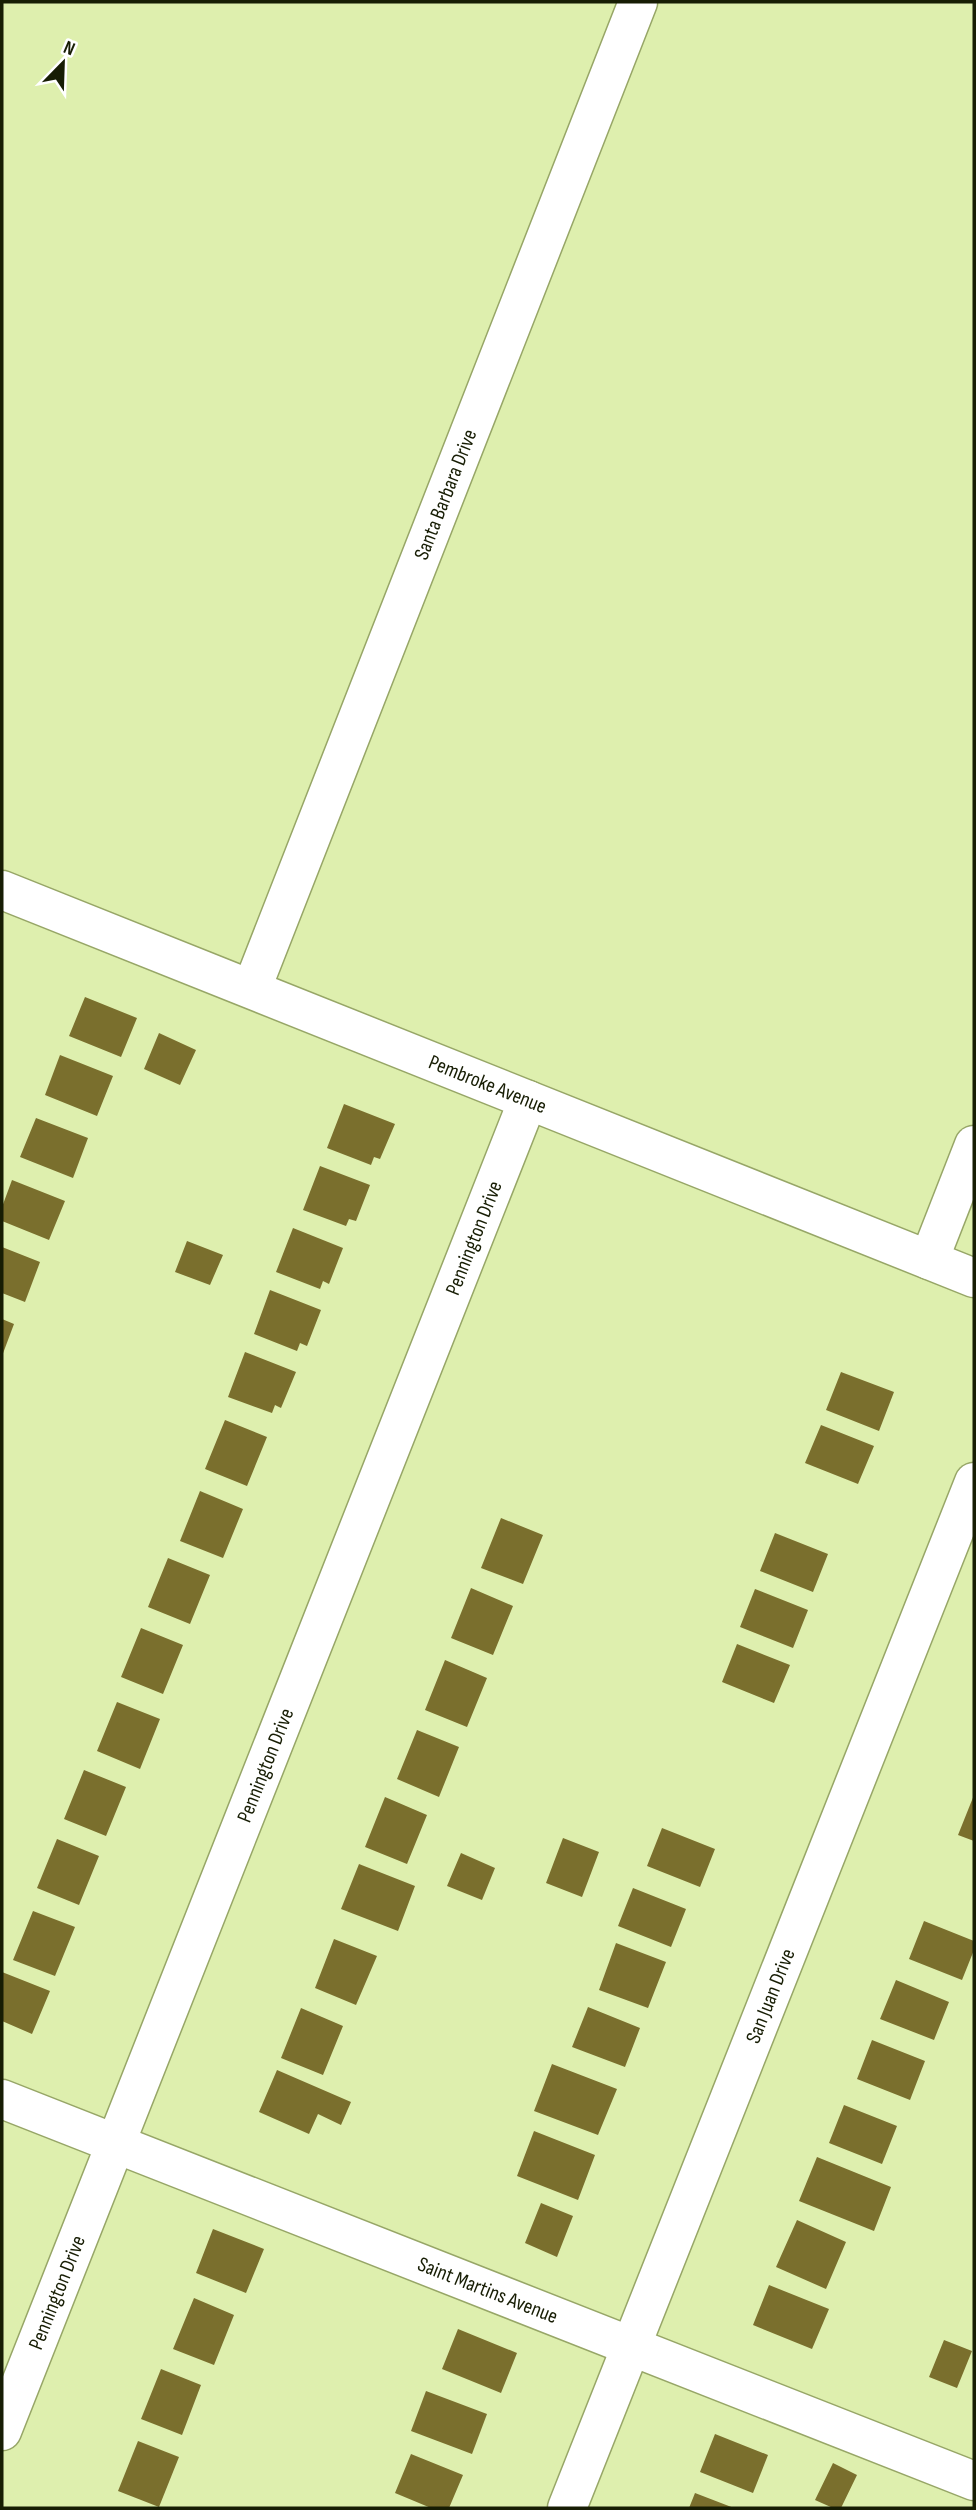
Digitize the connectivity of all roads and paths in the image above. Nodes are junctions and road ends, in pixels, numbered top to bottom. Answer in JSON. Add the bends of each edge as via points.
{"nodes":[{"id":1,"x":638,"y":2,"type":"edge"},
{"id":2,"x":2,"y":890,"type":"edge"},
{"id":3,"x":253,"y":988,"type":"junction"},
{"id":4,"x":528,"y":1100,"type":"junction"},
{"id":5,"x":974,"y":1145,"type":"edge"},
{"id":6,"x":929,"y":1260,"type":"junction"},
{"id":7,"x":974,"y":1278,"type":"edge"},
{"id":8,"x":974,"y":1482,"type":"edge"},
{"id":9,"x":2,"y":2099,"type":"edge"},
{"id":10,"x":116,"y":2144,"type":"junction"},
{"id":11,"x":631,"y":2346,"type":"junction"},
{"id":12,"x":2,"y":2431,"type":"edge"},
{"id":13,"x":974,"y":2481,"type":"edge"},
{"id":14,"x":567,"y":2508,"type":"edge"}],
"edges":[{"from":1,"to":3,"type":"street","name":"Santa Barbara Drive"},
{"from":2,"to":3,"type":"street","name":"Pembroke Avenue"},
{"from":3,"to":4,"type":"street","name":"Pembroke Avenue"},
{"from":4,"to":6,"type":"street","name":"Pembroke Avenue"},
{"from":4,"to":10,"type":"street","name":"Pennington Drive"},
{"from":5,"to":6,"type":"street"},
{"from":6,"to":7,"type":"street","name":"Pembroke Avenue"},
{"from":8,"to":11,"type":"street","name":"San Juan Drive"},
{"from":9,"to":10,"type":"street","name":"Saint Martins Avenue"},
{"from":10,"to":11,"type":"street","name":"Saint Martins Avenue"},
{"from":10,"to":12,"type":"street","name":"Pennington Drive"},
{"from":11,"to":13,"type":"street","name":"Saint Martins Avenue"},
{"from":11,"to":14,"type":"street","name":"San Juan Drive"}]}
